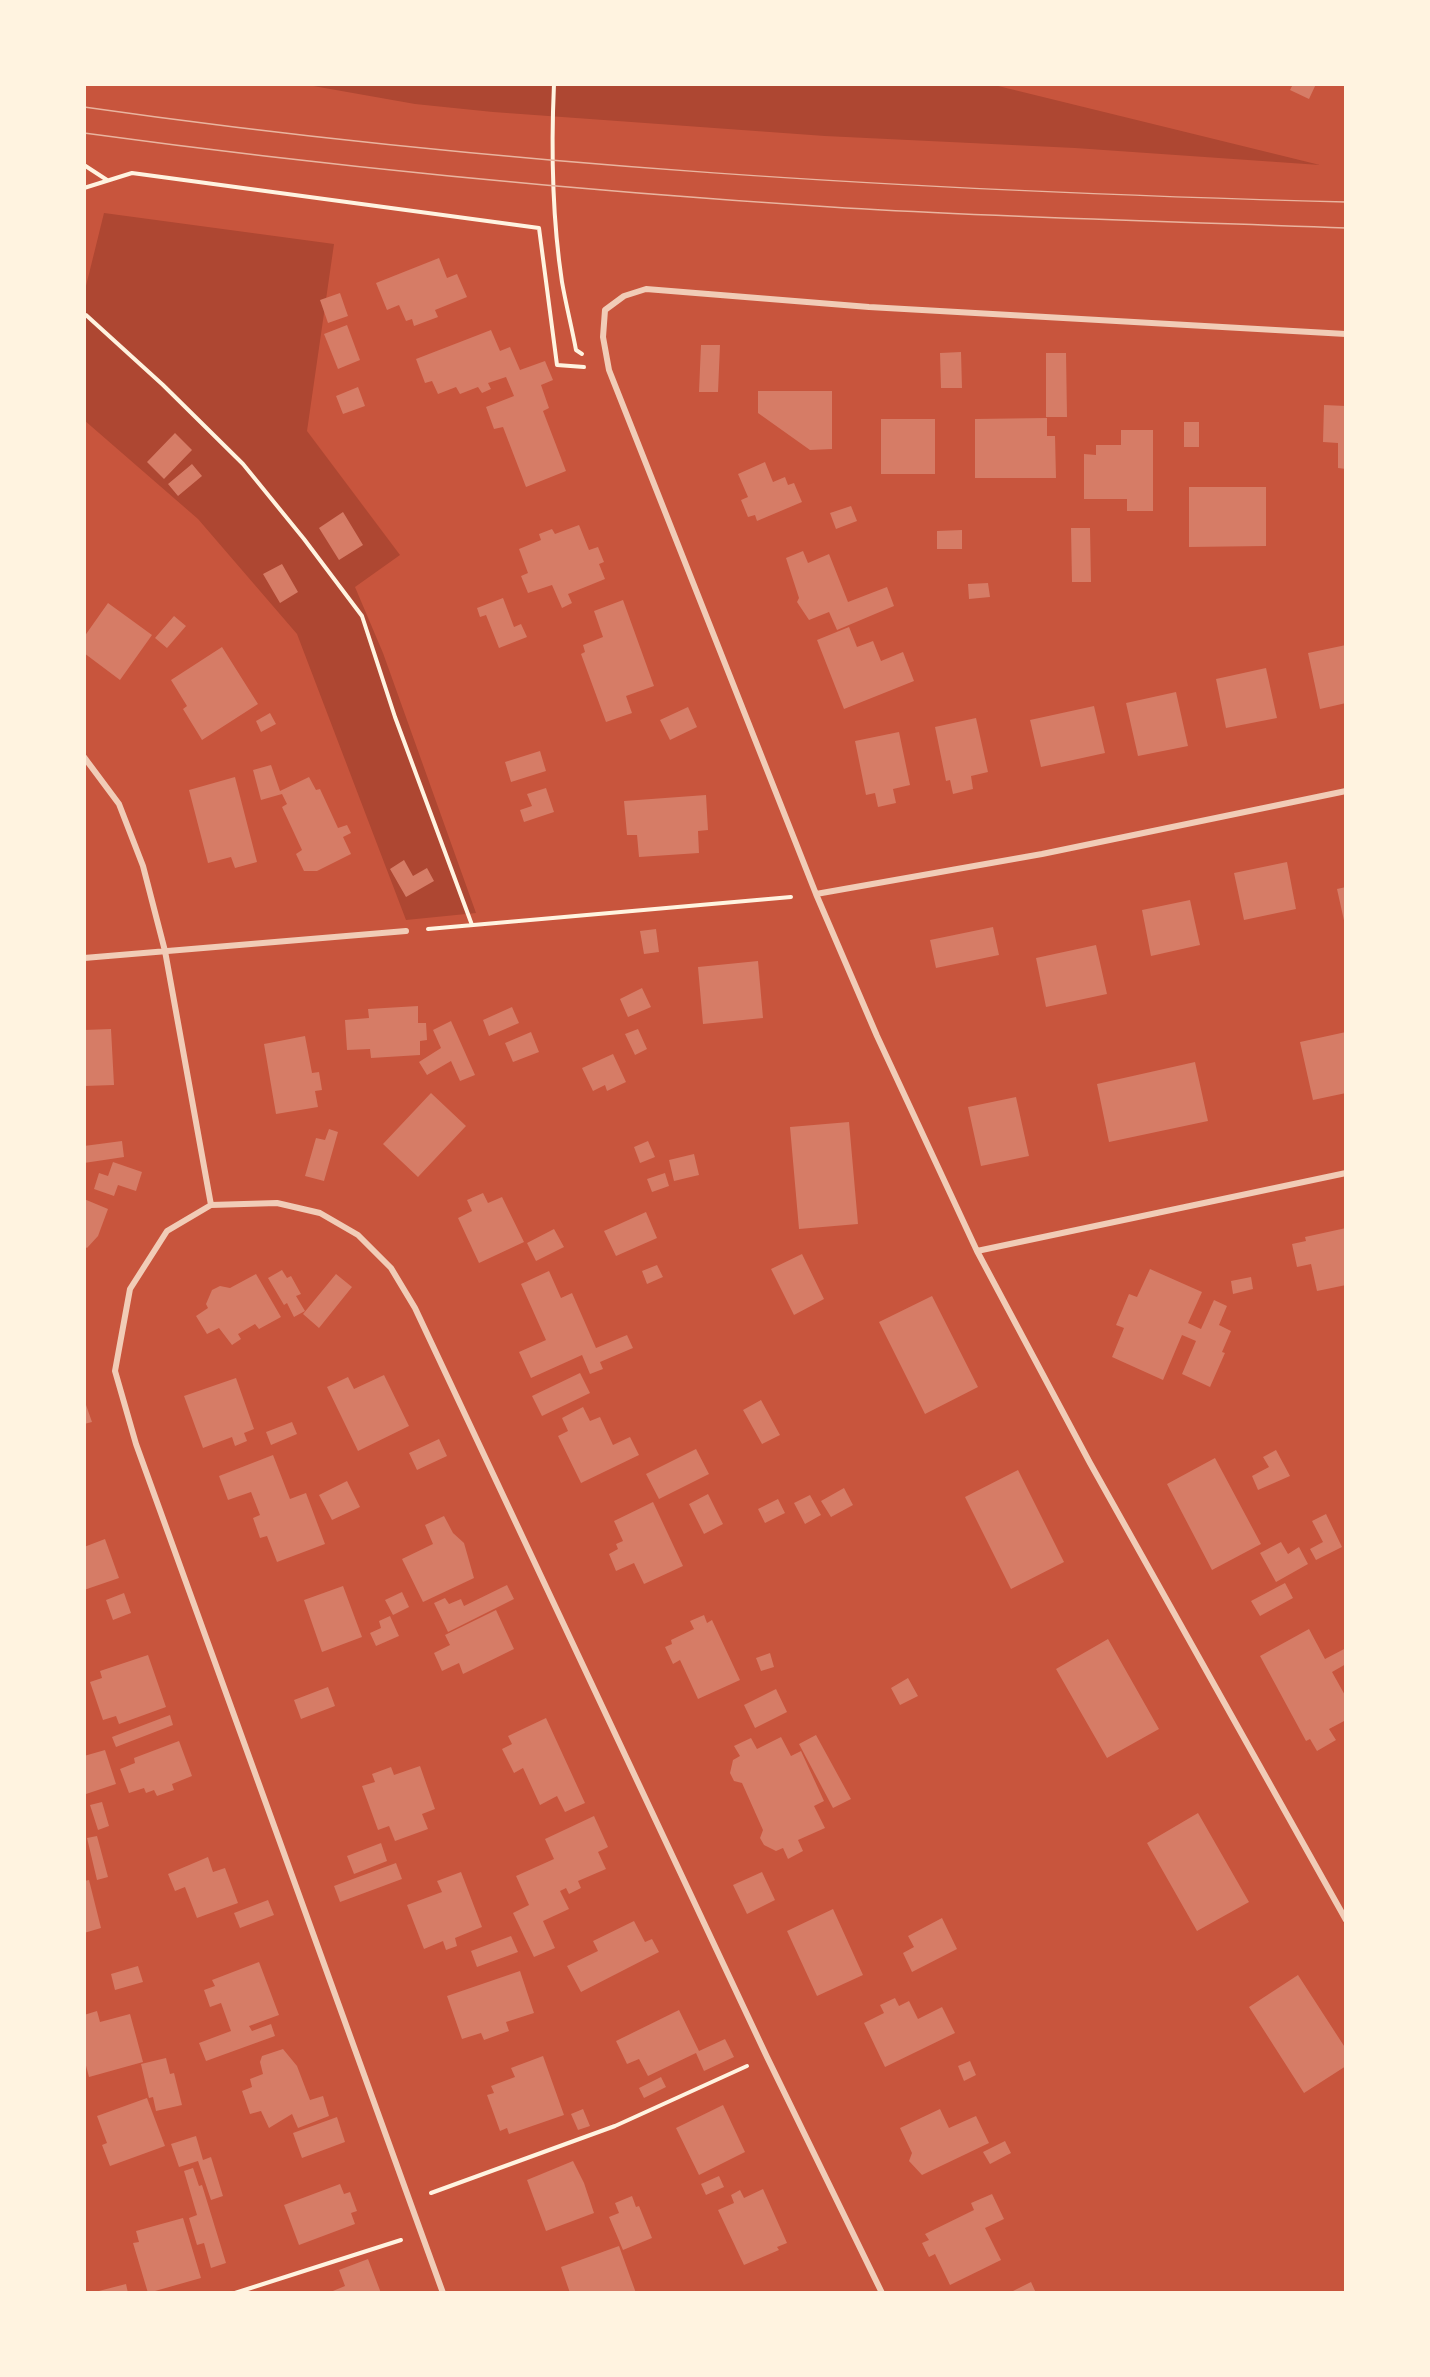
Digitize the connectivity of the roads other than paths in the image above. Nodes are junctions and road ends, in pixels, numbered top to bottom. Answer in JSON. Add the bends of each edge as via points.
{"nodes":[{"id":1,"x":1346,"y":334,"type":"edge"},
{"id":2,"x":84,"y":756,"type":"edge"},
{"id":3,"x":1346,"y":791,"type":"edge"},
{"id":4,"x":816,"y":894,"type":"junction"},
{"id":5,"x":406,"y":931,"type":"road end"},
{"id":6,"x":165,"y":951,"type":"junction"},
{"id":7,"x":84,"y":958,"type":"edge"},
{"id":8,"x":1346,"y":1173,"type":"edge"},
{"id":9,"x":211,"y":1204,"type":"junction"},
{"id":10,"x":977,"y":1251,"type":"junction"},
{"id":11,"x":1346,"y":1920,"type":"edge"},
{"id":12,"x":443,"y":2293,"type":"edge"},
{"id":13,"x":882,"y":2293,"type":"edge"}],
"edges":[{"from":1,"to":4,"type":"street","via":[[869,307],[646,289],[624,296],[605,310],[603,337],[609,370]]},
{"from":2,"to":6,"type":"street","via":[[119,804],[143,866]]},
{"from":3,"to":4,"type":"street","via":[[1042,854]]},
{"from":4,"to":10,"type":"street"},
{"from":5,"to":6,"type":"street"},
{"from":6,"to":7,"type":"street"},
{"from":6,"to":9,"type":"street"},
{"from":8,"to":10,"type":"street"},
{"from":9,"to":12,"type":"street","via":[[167,1231],[130,1289],[115,1371],[136,1444]]},
{"from":9,"to":13,"type":"street","via":[[277,1203],[320,1213],[358,1234],[391,1268],[420,1318]]},
{"from":10,"to":11,"type":"street","via":[[1090,1464]]}]}
